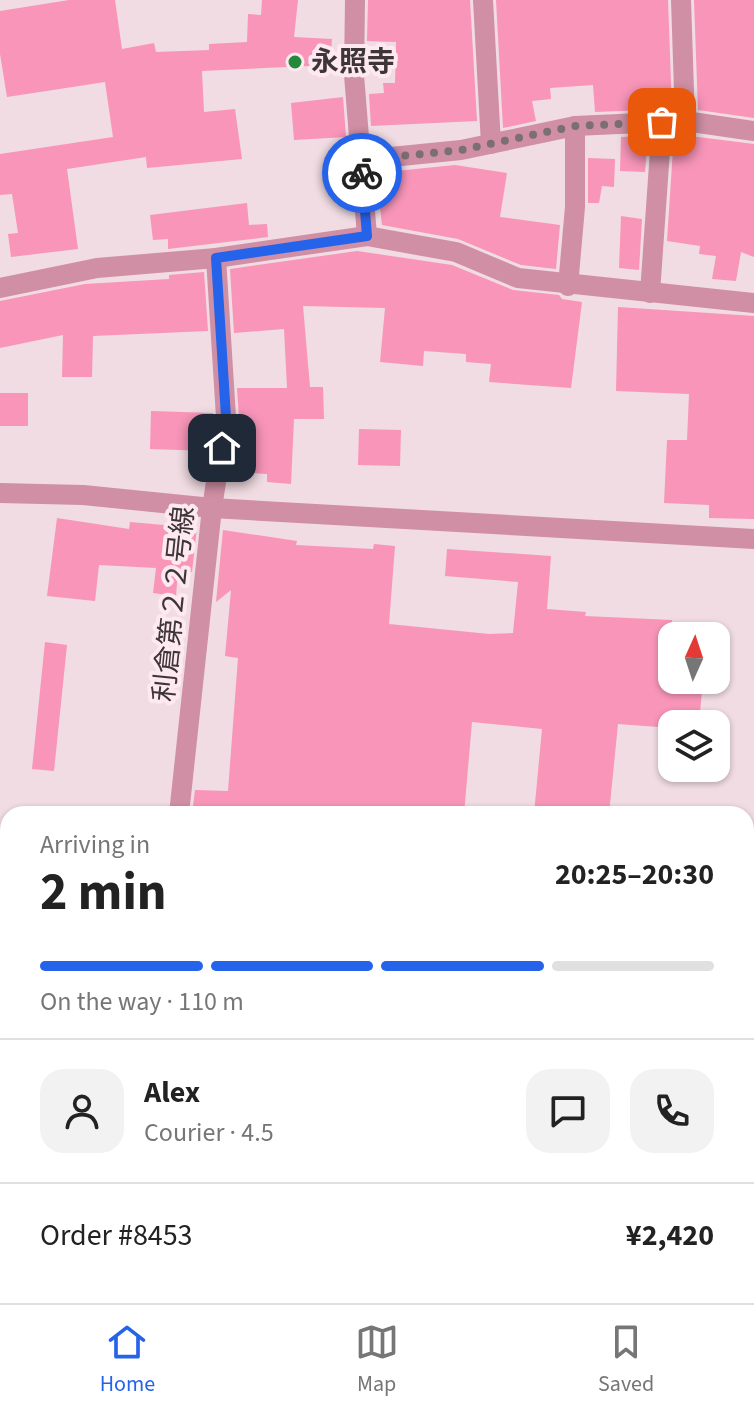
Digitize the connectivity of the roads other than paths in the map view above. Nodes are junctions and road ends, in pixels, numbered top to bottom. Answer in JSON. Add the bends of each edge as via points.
{"nodes":[{"id":1,"x":355,"y":0,"type":"edge"},
{"id":2,"x":483,"y":0,"type":"edge"},
{"id":3,"x":681,"y":0,"type":"edge"},
{"id":4,"x":685,"y":121,"type":"junction"},
{"id":5,"x":662,"y":122,"type":"junction"},
{"id":6,"x":575,"y":126,"type":"junction"},
{"id":7,"x":754,"y":131,"type":"edge"},
{"id":8,"x":491,"y":144,"type":"junction"},
{"id":9,"x":361,"y":160,"type":"junction"},
{"id":10,"x":367,"y":236,"type":"junction"},
{"id":11,"x":216,"y":258,"type":"junction"},
{"id":12,"x":568,"y":286,"type":"junction"},
{"id":13,"x":0,"y":288,"type":"edge"},
{"id":14,"x":650,"y":293,"type":"junction"},
{"id":15,"x":754,"y":303,"type":"edge"},
{"id":16,"x":0,"y":493,"type":"edge"},
{"id":17,"x":212,"y":508,"type":"junction"},
{"id":18,"x":754,"y":539,"type":"edge"},
{"id":19,"x":180,"y":806,"type":"edge"}],
"edges":[{"from":1,"to":9,"type":"street"},
{"from":2,"to":8,"type":"street"},
{"from":3,"to":4,"type":"street"},
{"from":4,"to":5,"type":"street"},
{"from":4,"to":7,"type":"street"},
{"from":5,"to":6,"type":"street"},
{"from":5,"to":14,"type":"street"},
{"from":6,"to":8,"type":"street"},
{"from":6,"to":12,"type":"street"},
{"from":8,"to":9,"type":"street"},
{"from":9,"to":10,"type":"street"},
{"from":10,"to":11,"type":"street"},
{"from":10,"to":12,"type":"street","via":[[456,252],[518,278]]},
{"from":11,"to":13,"type":"street","via":[[97,268]]},
{"from":11,"to":17,"type":"street","name":"利倉第２２号線","via":[[226,417]]},
{"from":12,"to":14,"type":"street"},
{"from":14,"to":15,"type":"street"},
{"from":16,"to":17,"type":"street"},
{"from":17,"to":18,"type":"street"},
{"from":17,"to":19,"type":"street","name":"利倉第２２号線"}]}
